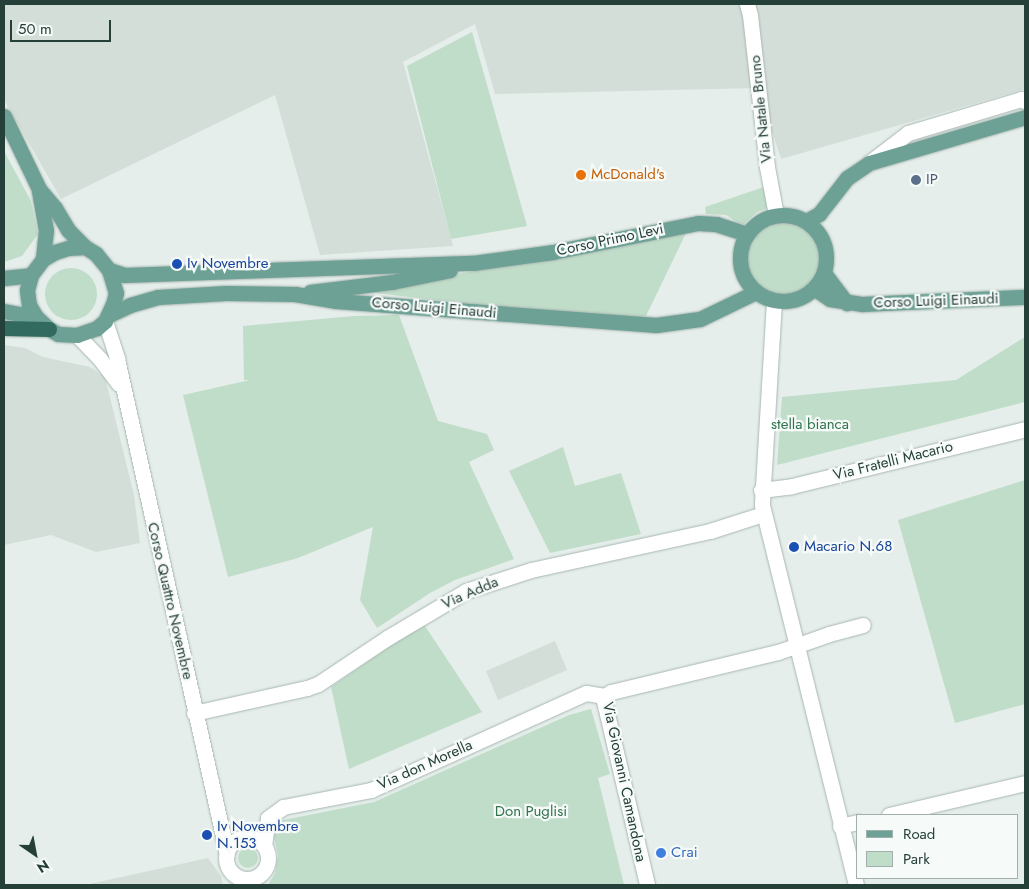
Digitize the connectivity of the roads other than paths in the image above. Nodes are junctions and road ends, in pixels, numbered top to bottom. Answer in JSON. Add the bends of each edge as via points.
{"nodes":[{"id":1,"x":747,"y":4,"type":"edge"},
{"id":2,"x":1025,"y":101,"type":"edge"},
{"id":3,"x":4,"y":116,"type":"edge"},
{"id":4,"x":1025,"y":116,"type":"edge"},
{"id":5,"x":869,"y":163,"type":"junction"},
{"id":6,"x":39,"y":189,"type":"junction"},
{"id":7,"x":827,"y":206,"type":"junction"},
{"id":8,"x":776,"y":214,"type":"junction"},
{"id":9,"x":806,"y":220,"type":"junction"},
{"id":10,"x":747,"y":234,"type":"junction"},
{"id":11,"x":823,"y":241,"type":"junction"},
{"id":12,"x":85,"y":247,"type":"junction"},
{"id":13,"x":44,"y":259,"type":"junction"},
{"id":14,"x":473,"y":263,"type":"junction"},
{"id":15,"x":109,"y":270,"type":"junction"},
{"id":16,"x":824,"y":273,"type":"junction"},
{"id":17,"x":31,"y":275,"type":"junction"},
{"id":18,"x":4,"y":278,"type":"edge"},
{"id":19,"x":814,"y":288,"type":"junction"},
{"id":20,"x":756,"y":292,"type":"junction"},
{"id":21,"x":295,"y":294,"type":"junction"},
{"id":22,"x":1025,"y":297,"type":"edge"},
{"id":23,"x":778,"y":301,"type":"junction"},
{"id":24,"x":847,"y":303,"type":"junction"},
{"id":25,"x":4,"y":311,"type":"edge"},
{"id":26,"x":36,"y":317,"type":"junction"},
{"id":27,"x":107,"y":318,"type":"junction"},
{"id":28,"x":4,"y":328,"type":"edge"},
{"id":29,"x":49,"y":329,"type":"junction"},
{"id":30,"x":76,"y":335,"type":"junction"},
{"id":31,"x":123,"y":390,"type":"junction"},
{"id":32,"x":1025,"y":429,"type":"edge"},
{"id":33,"x":761,"y":490,"type":"junction"},
{"id":34,"x":763,"y":514,"type":"junction"},
{"id":35,"x":863,"y":625,"type":"dead end"},
{"id":36,"x":796,"y":646,"type":"junction"},
{"id":37,"x":605,"y":696,"type":"junction"},
{"id":38,"x":194,"y":713,"type":"junction"},
{"id":39,"x":1025,"y":783,"type":"edge"},
{"id":40,"x":216,"y":812,"type":"junction"},
{"id":41,"x":893,"y":814,"type":"edge"},
{"id":42,"x":856,"y":822,"type":"edge"},
{"id":43,"x":840,"y":826,"type":"junction"},
{"id":44,"x":238,"y":839,"type":"junction"},
{"id":45,"x":264,"y":846,"type":"junction"},
{"id":46,"x":226,"y":854,"type":"junction"},
{"id":47,"x":249,"y":882,"type":"edge"},
{"id":48,"x":855,"y":884,"type":"edge"},
{"id":49,"x":647,"y":885,"type":"edge"}],
"edges":[{"from":1,"to":8,"type":"street","name":"Via Natale Bruno"},
{"from":2,"to":5,"type":"street","via":[[1021,99],[908,133]]},
{"from":3,"to":6,"type":"main road"},
{"from":4,"to":5,"type":"main road"},
{"from":5,"to":7,"type":"main road","via":[[847,178]]},
{"from":6,"to":12,"type":"main road","via":[[68,230]]},
{"from":6,"to":13,"type":"main road","via":[[46,230]]},
{"from":7,"to":9,"type":"main road"},
{"from":7,"to":11,"type":"main road"},
{"from":8,"to":9,"type":"main road"},
{"from":8,"to":10,"type":"main road","via":[[764,218]]},
{"from":9,"to":11,"type":"main road"},
{"from":10,"to":14,"type":"main road","name":"Corso Primo Levi","via":[[716,224],[690,224],[553,252]]},
{"from":10,"to":20,"type":"main road","via":[[741,245],[740,264],[747,283]]},
{"from":11,"to":16,"type":"main road"},
{"from":12,"to":13,"type":"main road","via":[[68,248]]},
{"from":12,"to":15,"type":"main road","via":[[96,254]]},
{"from":13,"to":17,"type":"main road"},
{"from":14,"to":15,"type":"main road","name":"Corso Primo Levi","via":[[124,275]]},
{"from":14,"to":21,"type":"main road","name":"Corso Primo Levi","via":[[392,282]]},
{"from":15,"to":27,"type":"main road","via":[[116,293]]},
{"from":16,"to":19,"type":"main road"},
{"from":16,"to":24,"type":"main road"},
{"from":17,"to":18,"type":"main road"},
{"from":17,"to":26,"type":"main road","via":[[27,290],[29,305]]},
{"from":19,"to":23,"type":"main road","via":[[805,295]]},
{"from":19,"to":24,"type":"main road","name":"Corso Luigi Einaudi","via":[[830,299]]},
{"from":20,"to":21,"type":"main road","name":"Corso Luigi Einaudi","via":[[700,318],[656,325],[336,301]]},
{"from":20,"to":23,"type":"main road"},
{"from":21,"to":27,"type":"main road","name":"Corso Luigi Einaudi","via":[[226,293],[158,297],[130,305]]},
{"from":22,"to":24,"type":"main road","name":"Corso Luigi Einaudi"},
{"from":23,"to":33,"type":"street","via":[[772,331]]},
{"from":25,"to":26,"type":"main road"},
{"from":26,"to":29,"type":"main road"},
{"from":27,"to":30,"type":"main road","via":[[97,328]]},
{"from":27,"to":31,"type":"street","name":"Corso Quattro Novembre"},
{"from":28,"to":29,"type":"highway"},
{"from":29,"to":30,"type":"main road","via":[[58,334]]},
{"from":30,"to":31,"type":"street","name":"Corso Quattro Novembre","via":[[100,359]]},
{"from":31,"to":38,"type":"street","name":"Corso Quattro Novembre"},
{"from":32,"to":33,"type":"street","name":"Via Fratelli Macario","via":[[792,486]]},
{"from":33,"to":34,"type":"street"},
{"from":34,"to":36,"type":"street"},
{"from":34,"to":38,"type":"street","name":"Via Adda","via":[[710,531],[531,570],[466,591],[318,684]]},
{"from":35,"to":36,"type":"street"},
{"from":36,"to":37,"type":"street","name":"Via Giovanni Camandona"},
{"from":36,"to":43,"type":"street"},
{"from":37,"to":45,"type":"street","name":"Via don Morella","via":[[586,693],[371,790],[283,807],[268,818]]},
{"from":37,"to":49,"type":"street","name":"Via Giovanni Camandona"},
{"from":38,"to":40,"type":"street","name":"Corso Quattro Novembre"},
{"from":39,"to":41,"type":"street"},
{"from":40,"to":44,"type":"street","name":"Corso Quattro Novembre"},
{"from":40,"to":46,"type":"street","name":"Corso Quattro Novembre"},
{"from":42,"to":43,"type":"street"},
{"from":43,"to":48,"type":"street"},
{"from":44,"to":45,"type":"street","via":[[252,838]]},
{"from":44,"to":46,"type":"street"},
{"from":45,"to":47,"type":"street","via":[[267,864]]},
{"from":46,"to":47,"type":"street","via":[[231,872]]}]}
